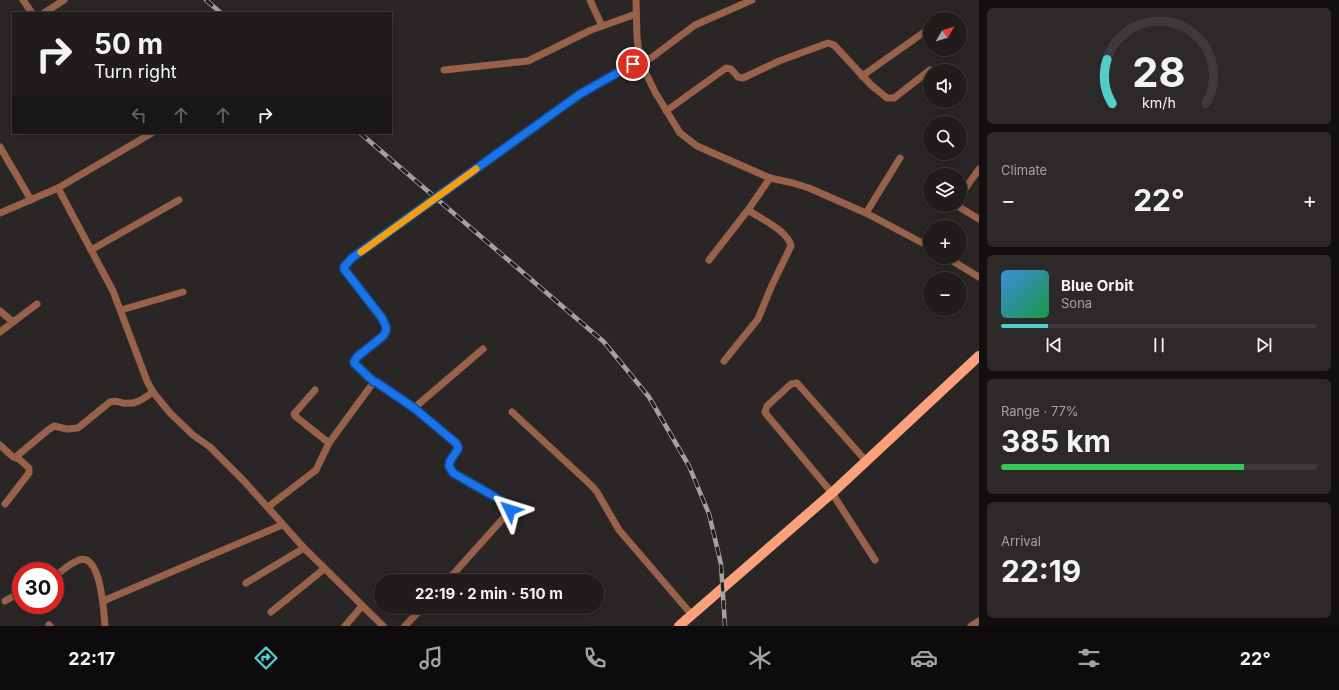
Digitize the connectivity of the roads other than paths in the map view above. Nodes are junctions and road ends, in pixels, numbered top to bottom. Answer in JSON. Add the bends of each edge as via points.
{"nodes":[{"id":1,"x":23,"y":0,"type":"edge"},
{"id":2,"x":64,"y":0,"type":"edge"},
{"id":3,"x":590,"y":0,"type":"edge"},
{"id":4,"x":636,"y":0,"type":"edge"},
{"id":5,"x":752,"y":0,"type":"edge"},
{"id":6,"x":31,"y":12,"type":"edge"},
{"id":7,"x":46,"y":12,"type":"edge"},
{"id":8,"x":636,"y":14,"type":"junction"},
{"id":9,"x":602,"y":26,"type":"junction"},
{"id":10,"x":923,"y":33,"type":"edge"},
{"id":11,"x":640,"y":61,"type":"junction"},
{"id":12,"x":444,"y":70,"type":"dead end"},
{"id":13,"x":923,"y":75,"type":"edge"},
{"id":14,"x":862,"y":76,"type":"junction"},
{"id":15,"x":666,"y":111,"type":"junction"},
{"id":16,"x":150,"y":134,"type":"edge"},
{"id":17,"x":0,"y":147,"type":"edge"},
{"id":18,"x":900,"y":158,"type":"dead end"},
{"id":19,"x":979,"y":169,"type":"edge"},
{"id":20,"x":770,"y":178,"type":"junction"},
{"id":21,"x":967,"y":186,"type":"edge"},
{"id":22,"x":58,"y":188,"type":"junction"},
{"id":23,"x":31,"y":200,"type":"junction"},
{"id":24,"x":179,"y":200,"type":"dead end"},
{"id":25,"x":748,"y":210,"type":"junction"},
{"id":26,"x":967,"y":211,"type":"edge"},
{"id":27,"x":0,"y":213,"type":"edge"},
{"id":28,"x":866,"y":213,"type":"junction"},
{"id":29,"x":979,"y":219,"type":"edge"},
{"id":30,"x":923,"y":243,"type":"edge"},
{"id":31,"x":91,"y":250,"type":"junction"},
{"id":32,"x":709,"y":260,"type":"dead end"},
{"id":33,"x":958,"y":264,"type":"edge"},
{"id":34,"x":979,"y":277,"type":"edge"},
{"id":35,"x":183,"y":292,"type":"dead end"},
{"id":36,"x":36,"y":304,"type":"dead end"},
{"id":37,"x":121,"y":310,"type":"junction"},
{"id":38,"x":0,"y":311,"type":"edge"},
{"id":39,"x":13,"y":322,"type":"junction"},
{"id":40,"x":0,"y":332,"type":"edge"},
{"id":41,"x":483,"y":349,"type":"dead end"},
{"id":42,"x":979,"y":356,"type":"edge"},
{"id":43,"x":724,"y":361,"type":"dead end"},
{"id":44,"x":374,"y":382,"type":"junction"},
{"id":45,"x":315,"y":390,"type":"dead end"},
{"id":46,"x":153,"y":392,"type":"junction"},
{"id":47,"x":414,"y":408,"type":"junction"},
{"id":48,"x":512,"y":412,"type":"dead end"},
{"id":49,"x":329,"y":443,"type":"junction"},
{"id":50,"x":0,"y":445,"type":"edge"},
{"id":51,"x":19,"y":459,"type":"junction"},
{"id":52,"x":866,"y":461,"type":"junction"},
{"id":53,"x":832,"y":493,"type":"junction"},
{"id":54,"x":5,"y":504,"type":"dead end"},
{"id":55,"x":268,"y":507,"type":"junction"},
{"id":56,"x":282,"y":525,"type":"junction"},
{"id":57,"x":304,"y":548,"type":"junction"},
{"id":58,"x":875,"y":560,"type":"dead end"},
{"id":59,"x":324,"y":569,"type":"junction"},
{"id":60,"x":64,"y":570,"type":"edge"},
{"id":61,"x":453,"y":574,"type":"edge"},
{"id":62,"x":246,"y":583,"type":"dead end"},
{"id":63,"x":12,"y":597,"type":"edge"},
{"id":64,"x":5,"y":601,"type":"dead end"},
{"id":65,"x":103,"y":601,"type":"junction"},
{"id":66,"x":362,"y":606,"type":"junction"},
{"id":67,"x":271,"y":612,"type":"dead end"},
{"id":68,"x":416,"y":614,"type":"edge"},
{"id":69,"x":692,"y":615,"type":"junction"},
{"id":70,"x":979,"y":621,"type":"edge"},
{"id":71,"x":105,"y":626,"type":"edge"},
{"id":72,"x":345,"y":626,"type":"edge"},
{"id":73,"x":383,"y":626,"type":"edge"},
{"id":74,"x":405,"y":626,"type":"edge"},
{"id":75,"x":679,"y":626,"type":"edge"},
{"id":76,"x":971,"y":626,"type":"edge"}],
"edges":[{"from":1,"to":6,"type":"street"},
{"from":2,"to":7,"type":"street"},
{"from":3,"to":9,"type":"street"},
{"from":4,"to":8,"type":"street"},
{"from":5,"to":11,"type":"street","via":[[695,25],[651,58]]},
{"from":8,"to":9,"type":"street"},
{"from":8,"to":11,"type":"street"},
{"from":9,"to":12,"type":"street","via":[[528,61]]},
{"from":10,"to":14,"type":"street"},
{"from":11,"to":15,"type":"street"},
{"from":11,"to":44,"type":"street","via":[[580,94],[345,265],[344,269],[382,318],[386,327],[383,336],[354,362]]},
{"from":13,"to":14,"type":"street","via":[[894,98],[886,98]]},
{"from":14,"to":15,"type":"street","via":[[834,45],[828,43],[779,61],[743,78],[738,78],[731,69],[726,68]]},
{"from":15,"to":20,"type":"street","via":[[677,130],[697,146]]},
{"from":16,"to":22,"type":"street"},
{"from":17,"to":23,"type":"street"},
{"from":18,"to":28,"type":"street"},
{"from":19,"to":21,"type":"street"},
{"from":20,"to":25,"type":"street"},
{"from":20,"to":28,"type":"street","via":[[809,188]]},
{"from":22,"to":23,"type":"street"},
{"from":22,"to":31,"type":"street"},
{"from":23,"to":27,"type":"street"},
{"from":24,"to":31,"type":"street"},
{"from":25,"to":32,"type":"street"},
{"from":25,"to":43,"type":"street","via":[[780,231],[791,246],[758,319]]},
{"from":26,"to":29,"type":"street"},
{"from":28,"to":30,"type":"street"},
{"from":31,"to":37,"type":"street"},
{"from":33,"to":34,"type":"street"},
{"from":35,"to":37,"type":"street"},
{"from":36,"to":39,"type":"street"},
{"from":37,"to":46,"type":"street"},
{"from":38,"to":39,"type":"street"},
{"from":39,"to":40,"type":"street"},
{"from":41,"to":47,"type":"street"},
{"from":42,"to":52,"type":"main road"},
{"from":44,"to":47,"type":"street"},
{"from":44,"to":49,"type":"street"},
{"from":45,"to":49,"type":"street","via":[[294,414]]},
{"from":46,"to":51,"type":"street","via":[[137,403],[110,402],[78,428],[54,426],[21,452],[18,455]]},
{"from":46,"to":55,"type":"street","via":[[170,412],[209,446]]},
{"from":47,"to":61,"type":"street","via":[[458,446],[449,466],[453,473],[504,502],[510,509]]},
{"from":48,"to":69,"type":"street","via":[[592,486],[619,530]]},
{"from":49,"to":55,"type":"street","via":[[316,470]]},
{"from":50,"to":51,"type":"street"},
{"from":51,"to":54,"type":"street","via":[[28,465],[29,472]]},
{"from":52,"to":53,"type":"main road"},
{"from":52,"to":53,"type":"street","via":[[796,383],[791,384],[767,406],[767,415]]},
{"from":53,"to":58,"type":"street"},
{"from":53,"to":69,"type":"main road"},
{"from":55,"to":56,"type":"street"},
{"from":56,"to":57,"type":"street"},
{"from":56,"to":65,"type":"street"},
{"from":57,"to":59,"type":"street"},
{"from":57,"to":62,"type":"street"},
{"from":59,"to":66,"type":"street"},
{"from":59,"to":67,"type":"street"},
{"from":60,"to":65,"type":"street","via":[[78,560],[89,561],[96,571]]},
{"from":63,"to":64,"type":"street"},
{"from":65,"to":71,"type":"street"},
{"from":66,"to":72,"type":"street"},
{"from":66,"to":73,"type":"street"},
{"from":68,"to":74,"type":"street"},
{"from":69,"to":75,"type":"main road"},
{"from":70,"to":76,"type":"street"}]}
